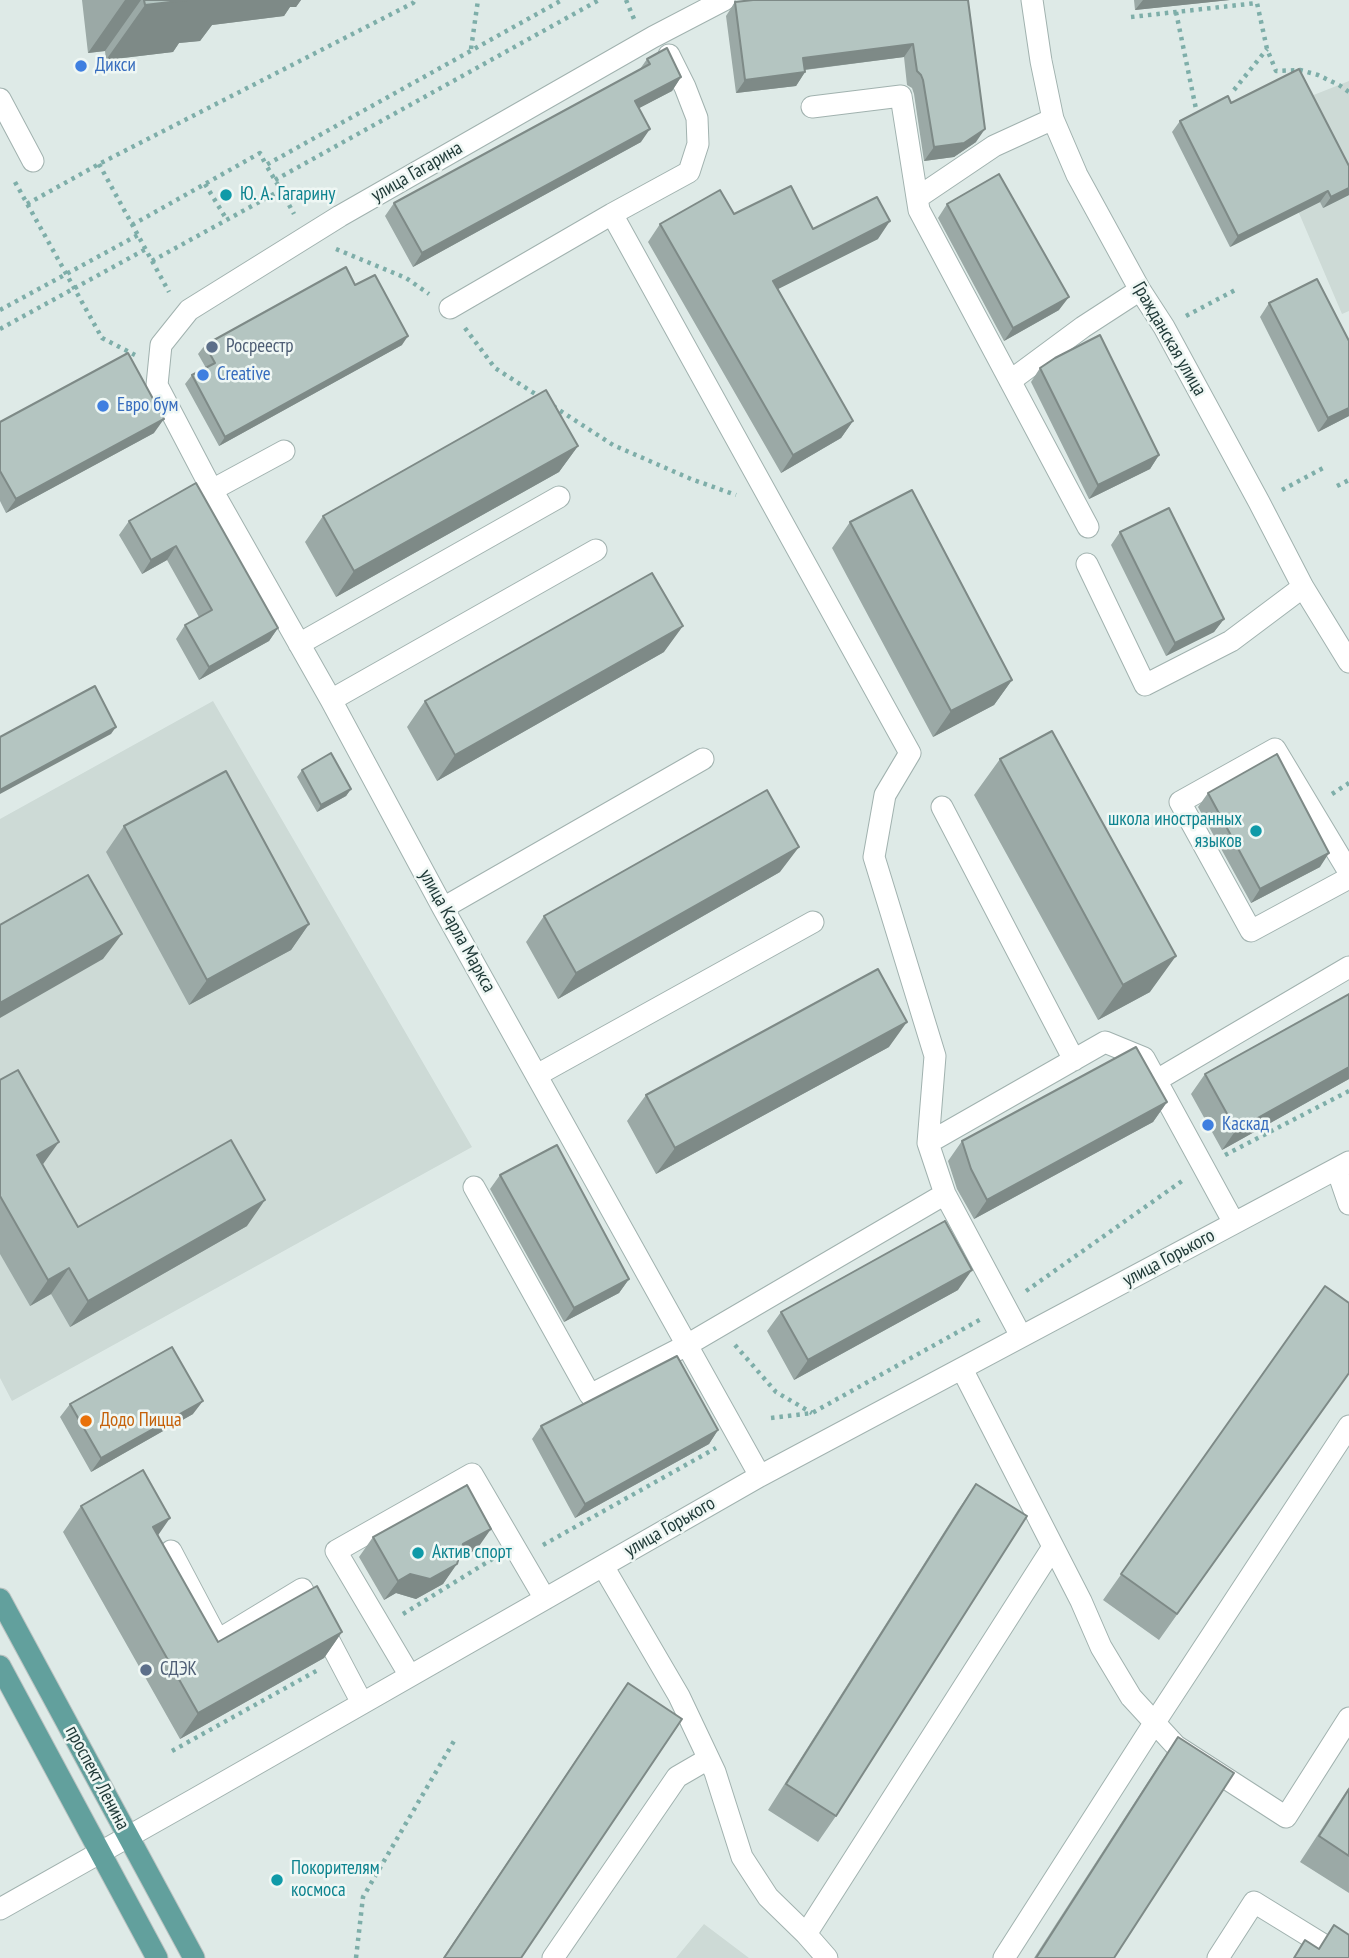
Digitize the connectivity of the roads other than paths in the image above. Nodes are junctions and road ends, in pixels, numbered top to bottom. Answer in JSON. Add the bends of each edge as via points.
{"nodes":[{"id":1,"x":724,"y":0,"type":"edge"},
{"id":2,"x":1032,"y":0,"type":"edge"},
{"id":3,"x":658,"y":34,"type":"junction"},
{"id":4,"x":0,"y":99,"type":"edge"},
{"id":5,"x":811,"y":107,"type":"dead end"},
{"id":6,"x":1053,"y":119,"type":"junction"},
{"id":7,"x":33,"y":161,"type":"dead end"},
{"id":8,"x":917,"y":198,"type":"junction"},
{"id":9,"x":612,"y":215,"type":"junction"},
{"id":10,"x":1140,"y":290,"type":"junction"},
{"id":11,"x":450,"y":308,"type":"road end"},
{"id":12,"x":158,"y":374,"type":"joint"},
{"id":13,"x":1010,"y":381,"type":"junction"},
{"id":14,"x":284,"y":451,"type":"dead end"},
{"id":15,"x":212,"y":490,"type":"junction"},
{"id":16,"x":559,"y":497,"type":"dead end"},
{"id":17,"x":1088,"y":527,"type":"dead end"},
{"id":18,"x":596,"y":550,"type":"dead end"},
{"id":19,"x":1087,"y":564,"type":"dead end"},
{"id":20,"x":1303,"y":587,"type":"junction"},
{"id":21,"x":299,"y":644,"type":"junction"},
{"id":22,"x":1349,"y":662,"type":"edge"},
{"id":23,"x":331,"y":700,"type":"junction"},
{"id":24,"x":704,"y":759,"type":"dead end"},
{"id":25,"x":942,"y":807,"type":"dead end"},
{"id":26,"x":1349,"y":872,"type":"edge"},
{"id":27,"x":1349,"y":878,"type":"edge"},
{"id":28,"x":443,"y":908,"type":"junction"},
{"id":29,"x":813,"y":922,"type":"dead end"},
{"id":30,"x":1349,"y":967,"type":"edge"},
{"id":31,"x":1074,"y":1060,"type":"junction"},
{"id":32,"x":537,"y":1075,"type":"junction"},
{"id":33,"x":1157,"y":1080,"type":"junction"},
{"id":34,"x":928,"y":1143,"type":"junction"},
{"id":35,"x":1343,"y":1165,"type":"edge"},
{"id":36,"x":474,"y":1187,"type":"dead end"},
{"id":37,"x":945,"y":1194,"type":"junction"},
{"id":38,"x":1349,"y":1203,"type":"edge"},
{"id":39,"x":1234,"y":1223,"type":"junction"},
{"id":40,"x":1021,"y":1336,"type":"junction"},
{"id":41,"x":687,"y":1345,"type":"junction"},
{"id":42,"x":962,"y":1368,"type":"junction"},
{"id":43,"x":1349,"y":1426,"type":"edge"},
{"id":44,"x":760,"y":1476,"type":"junction"},
{"id":45,"x":1053,"y":1547,"type":"junction"},
{"id":46,"x":171,"y":1551,"type":"dead end"},
{"id":47,"x":603,"y":1566,"type":"junction"},
{"id":48,"x":0,"y":1599,"type":"edge"},
{"id":49,"x":545,"y":1599,"type":"junction"},
{"id":50,"x":0,"y":1666,"type":"edge"},
{"id":51,"x":410,"y":1676,"type":"junction"},
{"id":52,"x":362,"y":1703,"type":"junction"},
{"id":53,"x":1349,"y":1718,"type":"edge"},
{"id":54,"x":1155,"y":1722,"type":"junction"},
{"id":55,"x":708,"y":1759,"type":"junction"},
{"id":56,"x":128,"y":1836,"type":"junction"},
{"id":57,"x":100,"y":1852,"type":"junction"},
{"id":58,"x":0,"y":1909,"type":"edge"},
{"id":59,"x":806,"y":1934,"type":"junction"},
{"id":60,"x":157,"y":1958,"type":"edge"},
{"id":61,"x":194,"y":1958,"type":"edge"},
{"id":62,"x":553,"y":1958,"type":"edge"},
{"id":63,"x":827,"y":1958,"type":"edge"},
{"id":64,"x":1004,"y":1958,"type":"edge"},
{"id":65,"x":1218,"y":1958,"type":"edge"},
{"id":66,"x":1345,"y":1958,"type":"edge"}],
"edges":[{"from":1,"to":3,"type":"street","name":"улица Гагарина"},
{"from":2,"to":6,"type":"street","name":"Гражданская улица"},
{"from":3,"to":9,"type":"street","via":[[697,118],[698,144],[689,172]]},
{"from":3,"to":12,"type":"street","name":"улица Гагарина","via":[[189,310],[161,345]]},
{"from":4,"to":7,"type":"street"},
{"from":5,"to":8,"type":"street","via":[[901,96]]},
{"from":6,"to":8,"type":"street","via":[[994,146]]},
{"from":6,"to":10,"type":"street","name":"Гражданская улица","via":[[1077,175]]},
{"from":8,"to":13,"type":"street","via":[[919,210]]},
{"from":9,"to":11,"type":"street"},
{"from":9,"to":34,"type":"street","via":[[910,753],[885,795],[874,857],[935,1056]]},
{"from":10,"to":13,"type":"street"},
{"from":10,"to":20,"type":"street","name":"Гражданская улица"},
{"from":12,"to":15,"type":"street","name":"улица Карла Маркса"},
{"from":13,"to":17,"type":"street"},
{"from":14,"to":15,"type":"street"},
{"from":15,"to":21,"type":"street","name":"улица Карла Маркса"},
{"from":16,"to":21,"type":"street"},
{"from":18,"to":23,"type":"street"},
{"from":19,"to":20,"type":"street","via":[[1145,685],[1231,641]]},
{"from":20,"to":22,"type":"street","name":"Гражданская улица"},
{"from":21,"to":23,"type":"street","name":"улица Карла Маркса"},
{"from":23,"to":28,"type":"street","name":"улица Карла Маркса"},
{"from":24,"to":28,"type":"street"},
{"from":25,"to":31,"type":"street"},
{"from":26,"to":27,"type":"street","via":[[1275,749],[1181,802],[1251,932]]},
{"from":28,"to":32,"type":"street","name":"улица Карла Маркса"},
{"from":29,"to":32,"type":"street"},
{"from":30,"to":33,"type":"street"},
{"from":31,"to":33,"type":"street","via":[[1105,1042],[1144,1058]]},
{"from":31,"to":34,"type":"street"},
{"from":32,"to":41,"type":"street","name":"улица Карла Маркса"},
{"from":33,"to":39,"type":"street"},
{"from":34,"to":37,"type":"street"},
{"from":35,"to":38,"type":"street"},
{"from":35,"to":39,"type":"street","name":"улица Горького"},
{"from":36,"to":41,"type":"street","via":[[590,1395]]},
{"from":37,"to":40,"type":"street"},
{"from":37,"to":41,"type":"street"},
{"from":39,"to":40,"type":"street","name":"улица Горького"},
{"from":40,"to":42,"type":"street","name":"улица Горького"},
{"from":41,"to":44,"type":"street","name":"улица Карла Маркса"},
{"from":42,"to":44,"type":"street","name":"улица Горького"},
{"from":42,"to":45,"type":"street"},
{"from":43,"to":54,"type":"street"},
{"from":44,"to":47,"type":"street","name":"улица Горького"},
{"from":45,"to":54,"type":"street","via":[[1101,1647],[1131,1697]]},
{"from":45,"to":59,"type":"street"},
{"from":46,"to":52,"type":"street","via":[[218,1640],[302,1589]]},
{"from":47,"to":49,"type":"street","name":"улица Горького"},
{"from":47,"to":55,"type":"street","via":[[679,1696]]},
{"from":48,"to":56,"type":"main road","name":"проспект Ленина"},
{"from":49,"to":51,"type":"street","name":"улица Горького"},
{"from":49,"to":51,"type":"street","via":[[472,1474],[336,1551]]},
{"from":50,"to":57,"type":"main road","name":"проспект Ленина"},
{"from":51,"to":52,"type":"street","name":"улица Горького"},
{"from":52,"to":56,"type":"street","name":"улица Горького"},
{"from":53,"to":54,"type":"street","via":[[1286,1817],[1176,1746]]},
{"from":54,"to":64,"type":"street"},
{"from":55,"to":59,"type":"street","via":[[742,1857],[768,1897]]},
{"from":55,"to":62,"type":"street","via":[[677,1777]]},
{"from":56,"to":57,"type":"street","name":"улица Горького"},
{"from":56,"to":61,"type":"main road","name":"проспект Ленина"},
{"from":57,"to":58,"type":"street","name":"улица Горького"},
{"from":57,"to":60,"type":"main road","name":"проспект Ленина"},
{"from":59,"to":63,"type":"street"},
{"from":65,"to":66,"type":"street","via":[[1254,1902]]}]}
